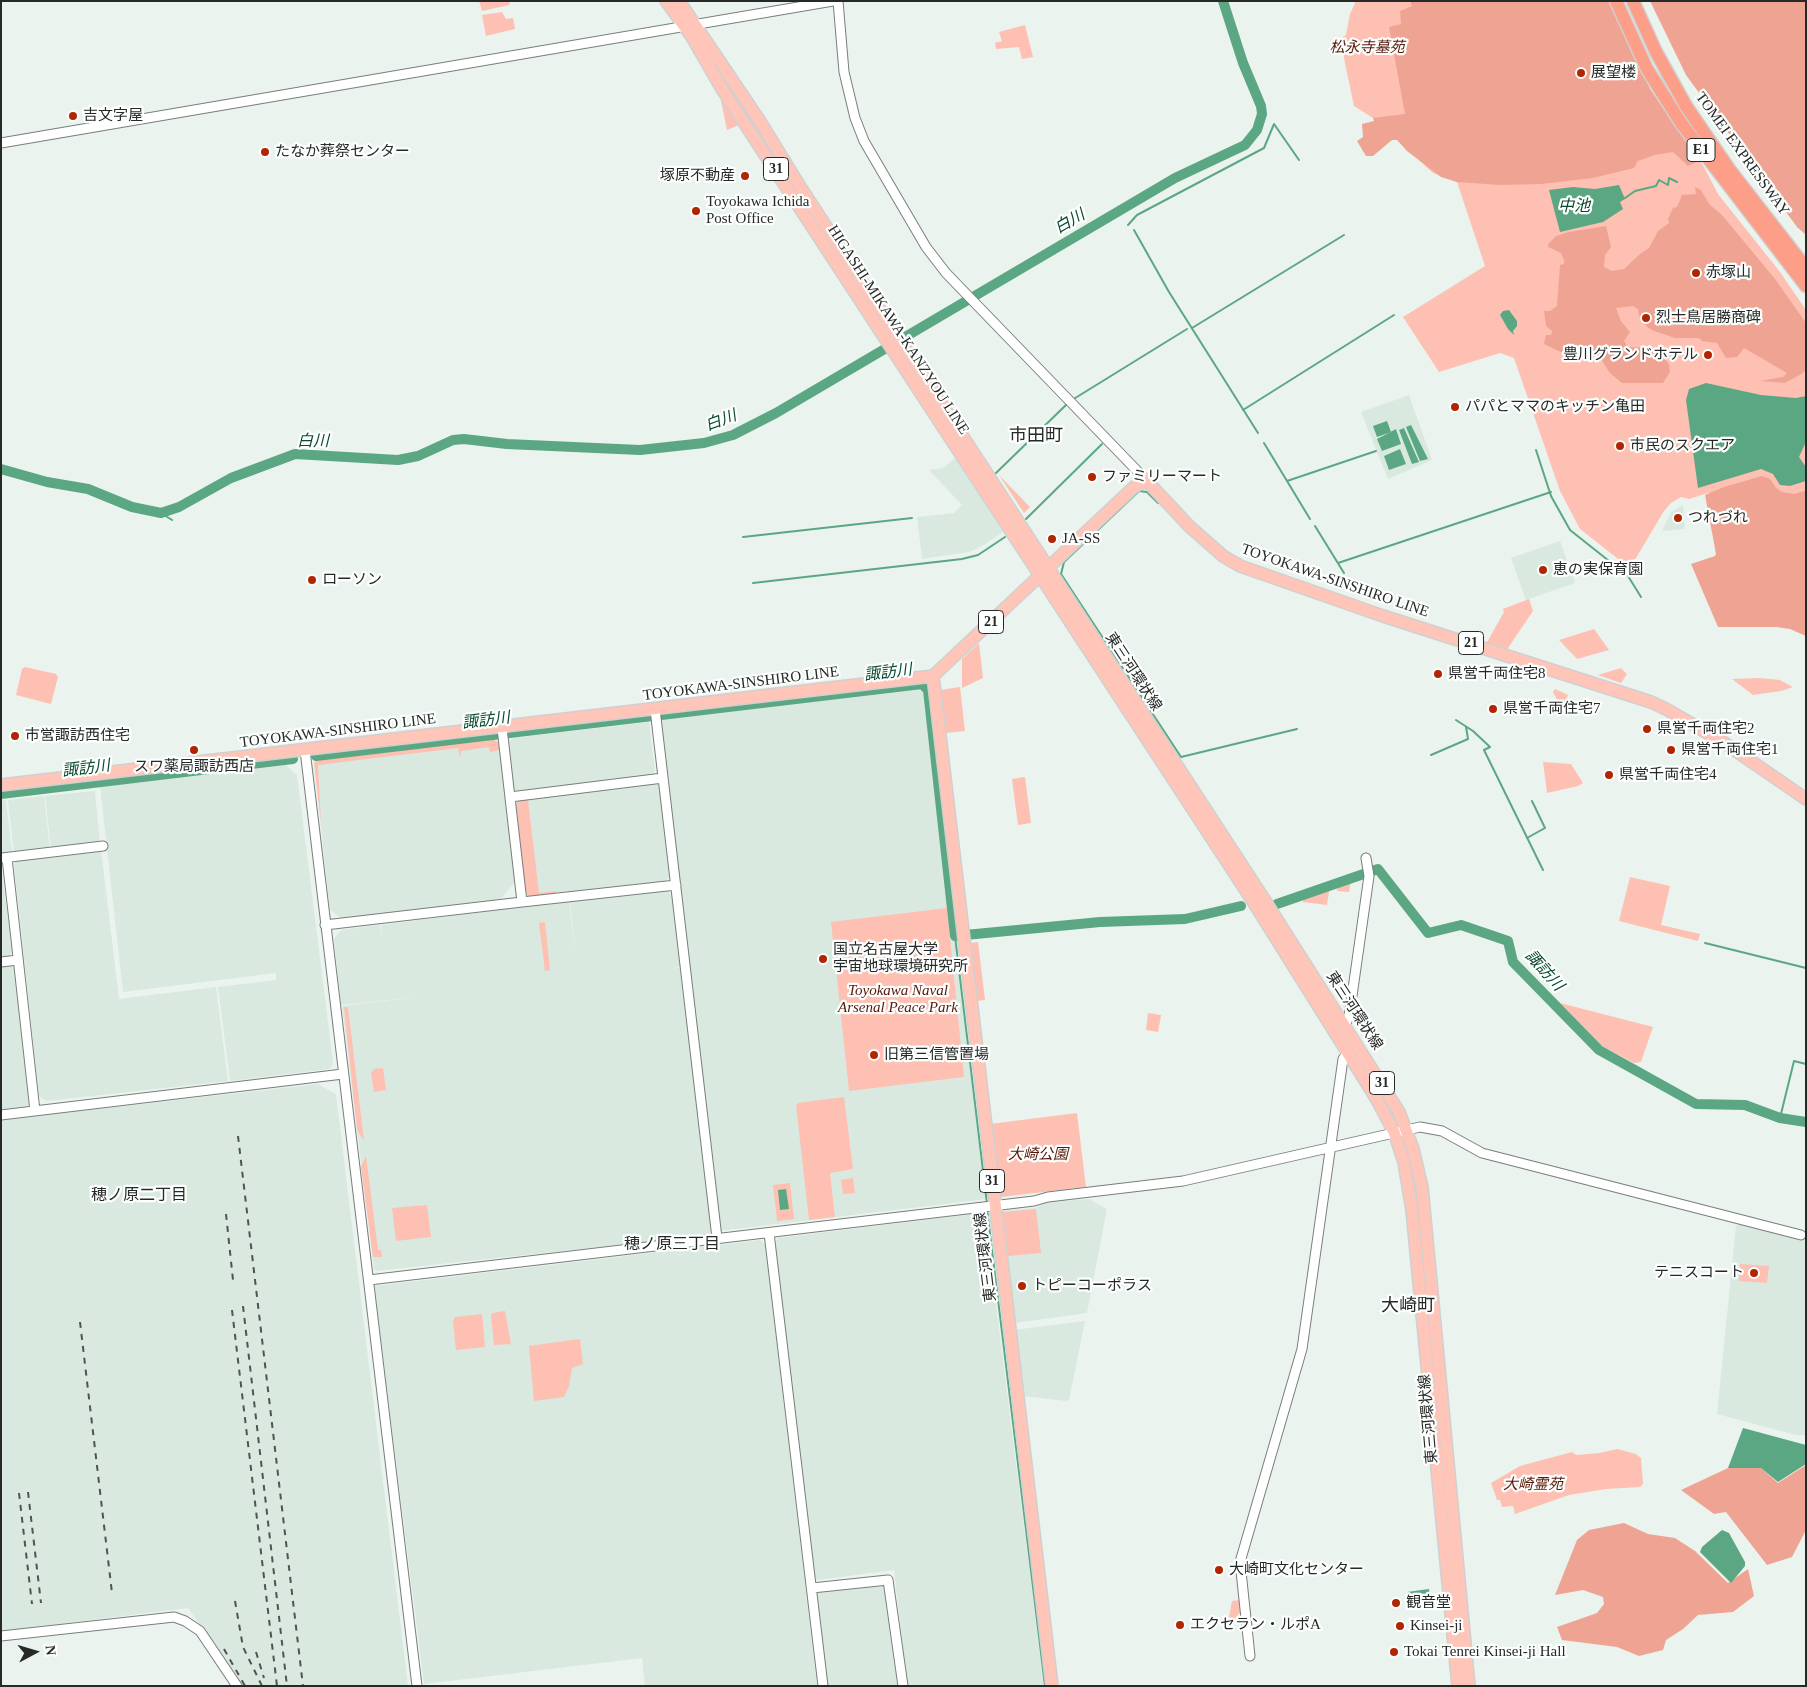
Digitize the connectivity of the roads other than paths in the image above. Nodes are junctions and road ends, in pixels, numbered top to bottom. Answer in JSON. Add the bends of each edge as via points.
{"nodes":[{"id":1,"x":666,"y":1,"type":"edge"},
{"id":2,"x":679,"y":1,"type":"edge"},
{"id":3,"x":833,"y":1,"type":"edge"},
{"id":4,"x":838,"y":1,"type":"edge"},
{"id":5,"x":1616,"y":1,"type":"edge"},
{"id":6,"x":1633,"y":1,"type":"edge"},
{"id":7,"x":695,"y":23,"type":"junction"},
{"id":8,"x":683,"y":26,"type":"junction"},
{"id":9,"x":1,"y":143,"type":"edge"},
{"id":10,"x":1729,"y":169,"type":"junction"},
{"id":11,"x":1806,"y":253,"type":"edge"},
{"id":12,"x":1806,"y":268,"type":"edge"},
{"id":13,"x":1806,"y":286,"type":"edge"},
{"id":14,"x":890,"y":335,"type":"junction"},
{"id":15,"x":1146,"y":480,"type":"junction"},
{"id":16,"x":1044,"y":571,"type":"junction"},
{"id":17,"x":933,"y":676,"type":"junction"},
{"id":18,"x":655,"y":714,"type":"junction"},
{"id":19,"x":502,"y":733,"type":"junction"},
{"id":20,"x":305,"y":750,"type":"junction"},
{"id":21,"x":662,"y":778,"type":"junction"},
{"id":22,"x":1,"y":785,"type":"edge"},
{"id":23,"x":510,"y":797,"type":"junction"},
{"id":24,"x":1806,"y":799,"type":"edge"},
{"id":25,"x":103,"y":846,"type":"dead end"},
{"id":26,"x":4,"y":858,"type":"edge"},
{"id":27,"x":1366,"y":858,"type":"dead end"},
{"id":28,"x":676,"y":885,"type":"junction"},
{"id":29,"x":522,"y":902,"type":"junction"},
{"id":30,"x":325,"y":925,"type":"junction"},
{"id":31,"x":18,"y":960,"type":"junction"},
{"id":32,"x":1,"y":962,"type":"edge"},
{"id":33,"x":1345,"y":1025,"type":"junction"},
{"id":34,"x":1348,"y":1052,"type":"junction"},
{"id":35,"x":344,"y":1074,"type":"junction"},
{"id":36,"x":35,"y":1110,"type":"junction"},
{"id":37,"x":1,"y":1115,"type":"edge"},
{"id":38,"x":1407,"y":1129,"type":"junction"},
{"id":39,"x":1394,"y":1132,"type":"junction"},
{"id":40,"x":1331,"y":1146,"type":"junction"},
{"id":41,"x":995,"y":1206,"type":"junction"},
{"id":42,"x":769,"y":1233,"type":"junction"},
{"id":43,"x":1802,"y":1235,"type":"dead end"},
{"id":44,"x":716,"y":1238,"type":"junction"},
{"id":45,"x":369,"y":1280,"type":"junction"},
{"id":46,"x":812,"y":1588,"type":"junction"},
{"id":47,"x":1,"y":1636,"type":"edge"},
{"id":48,"x":1250,"y":1656,"type":"dead end"},
{"id":49,"x":237,"y":1686,"type":"edge"},
{"id":50,"x":417,"y":1686,"type":"edge"},
{"id":51,"x":823,"y":1686,"type":"edge"},
{"id":52,"x":903,"y":1686,"type":"edge"},
{"id":53,"x":1052,"y":1686,"type":"edge"},
{"id":54,"x":1458,"y":1686,"type":"edge"},
{"id":55,"x":1469,"y":1686,"type":"edge"}],
"edges":[{"from":1,"to":8,"type":"main road","name":"HIGASHI-MIKAWA-KANZYOU LINE","number":"31"},
{"from":2,"to":7,"type":"main road","name":"HIGASHI-MIKAWA-KANZYOU LINE","number":"31"},
{"from":3,"to":7,"type":"street"},
{"from":4,"to":15,"type":"street","via":[[846,80],[862,137],[926,247]]},
{"from":5,"to":13,"type":"highway","name":"TOMEI EXPRESSWAY","number":"E1","via":[[1647,69],[1681,123]]},
{"from":6,"to":10,"type":"highway","name":"TOMEI EXPRESSWAY","number":"E1","via":[[1673,84]]},
{"from":7,"to":8,"type":"street"},
{"from":7,"to":14,"type":"main road","name":"HIGASHI-MIKAWA-KANZYOU LINE","number":"31"},
{"from":8,"to":9,"type":"street"},
{"from":8,"to":14,"type":"main road","name":"HIGASHI-MIKAWA-KANZYOU LINE","number":"31"},
{"from":10,"to":11,"type":"highway"},
{"from":10,"to":12,"type":"highway","name":"TOMEI EXPRESSWAY","number":"E1"},
{"from":14,"to":16,"type":"main road","name":"HIGASHI-MIKAWA-KANZYOU LINE","number":"31"},
{"from":15,"to":16,"type":"main road","number":"21"},
{"from":15,"to":24,"type":"main road","name":"TOYOKAWA-SINSHIRO LINE","number":"21","via":[[1189,526],[1223,556],[1240,566],[1666,709],[1723,742]]},
{"from":16,"to":17,"type":"main road","number":"21"},
{"from":16,"to":33,"type":"main road","name":"東三河環状線","number":"31"},
{"from":16,"to":34,"type":"main road","name":"東三河環状線","number":"31"},
{"from":17,"to":18,"type":"main road","name":"TOYOKAWA-SINSHIRO LINE"},
{"from":17,"to":41,"type":"main road","name":"東三河環状線","number":"31"},
{"from":18,"to":19,"type":"main road","name":"TOYOKAWA-SINSHIRO LINE"},
{"from":18,"to":21,"type":"street"},
{"from":19,"to":20,"type":"main road","name":"TOYOKAWA-SINSHIRO LINE"},
{"from":19,"to":23,"type":"street"},
{"from":20,"to":22,"type":"main road","name":"TOYOKAWA-SINSHIRO LINE"},
{"from":20,"to":30,"type":"street"},
{"from":21,"to":23,"type":"street"},
{"from":21,"to":28,"type":"street"},
{"from":23,"to":29,"type":"street"},
{"from":25,"to":26,"type":"street"},
{"from":26,"to":31,"type":"street"},
{"from":27,"to":33,"type":"street","via":[[1369,876],[1349,1017]]},
{"from":28,"to":29,"type":"street"},
{"from":28,"to":44,"type":"street"},
{"from":29,"to":30,"type":"street"},
{"from":30,"to":35,"type":"street"},
{"from":31,"to":32,"type":"street"},
{"from":31,"to":36,"type":"street"},
{"from":33,"to":38,"type":"main road","name":"東三河環状線","number":"31","via":[[1390,1095]]},
{"from":34,"to":39,"type":"main road","name":"東三河環状線","number":"31"},
{"from":34,"to":40,"type":"street","via":[[1343,1059]]},
{"from":35,"to":36,"type":"street"},
{"from":35,"to":45,"type":"street"},
{"from":36,"to":37,"type":"street"},
{"from":38,"to":39,"type":"street"},
{"from":38,"to":43,"type":"street","via":[[1430,1127],[1482,1153]]},
{"from":38,"to":55,"type":"main road","name":"東三河環状線","number":"31","via":[[1422,1188]]},
{"from":39,"to":40,"type":"street"},
{"from":39,"to":54,"type":"main road","name":"東三河環状線","number":"31","via":[[1404,1162],[1412,1210]]},
{"from":40,"to":41,"type":"street","via":[[1183,1181]]},
{"from":40,"to":48,"type":"street","via":[[1302,1349],[1240,1562]]},
{"from":41,"to":42,"type":"street"},
{"from":41,"to":53,"type":"main road","name":"東三河環状線","number":"31"},
{"from":42,"to":44,"type":"street"},
{"from":42,"to":46,"type":"street"},
{"from":44,"to":45,"type":"street"},
{"from":45,"to":50,"type":"street"},
{"from":46,"to":51,"type":"street"},
{"from":46,"to":52,"type":"street","via":[[888,1580]]},
{"from":47,"to":49,"type":"street","via":[[174,1617],[200,1631]]}]}
